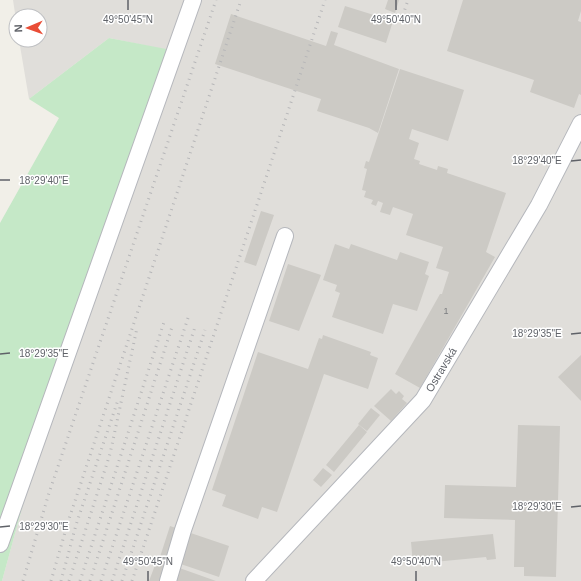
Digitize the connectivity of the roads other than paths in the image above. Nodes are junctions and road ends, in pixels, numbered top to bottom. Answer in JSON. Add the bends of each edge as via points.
{"nodes":[{"id":1,"x":193,"y":0,"type":"edge"},
{"id":2,"x":581,"y":123,"type":"edge"},
{"id":3,"x":284,"y":236,"type":"dead end"},
{"id":4,"x":0,"y":544,"type":"edge"},
{"id":5,"x":168,"y":581,"type":"edge"},
{"id":6,"x":254,"y":581,"type":"edge"}],
"edges":[{"from":1,"to":4,"type":"street"},
{"from":2,"to":6,"type":"street","name":"Ostravská","via":[[539,205],[423,400]]},
{"from":3,"to":5,"type":"street","via":[[183,530]]}]}
